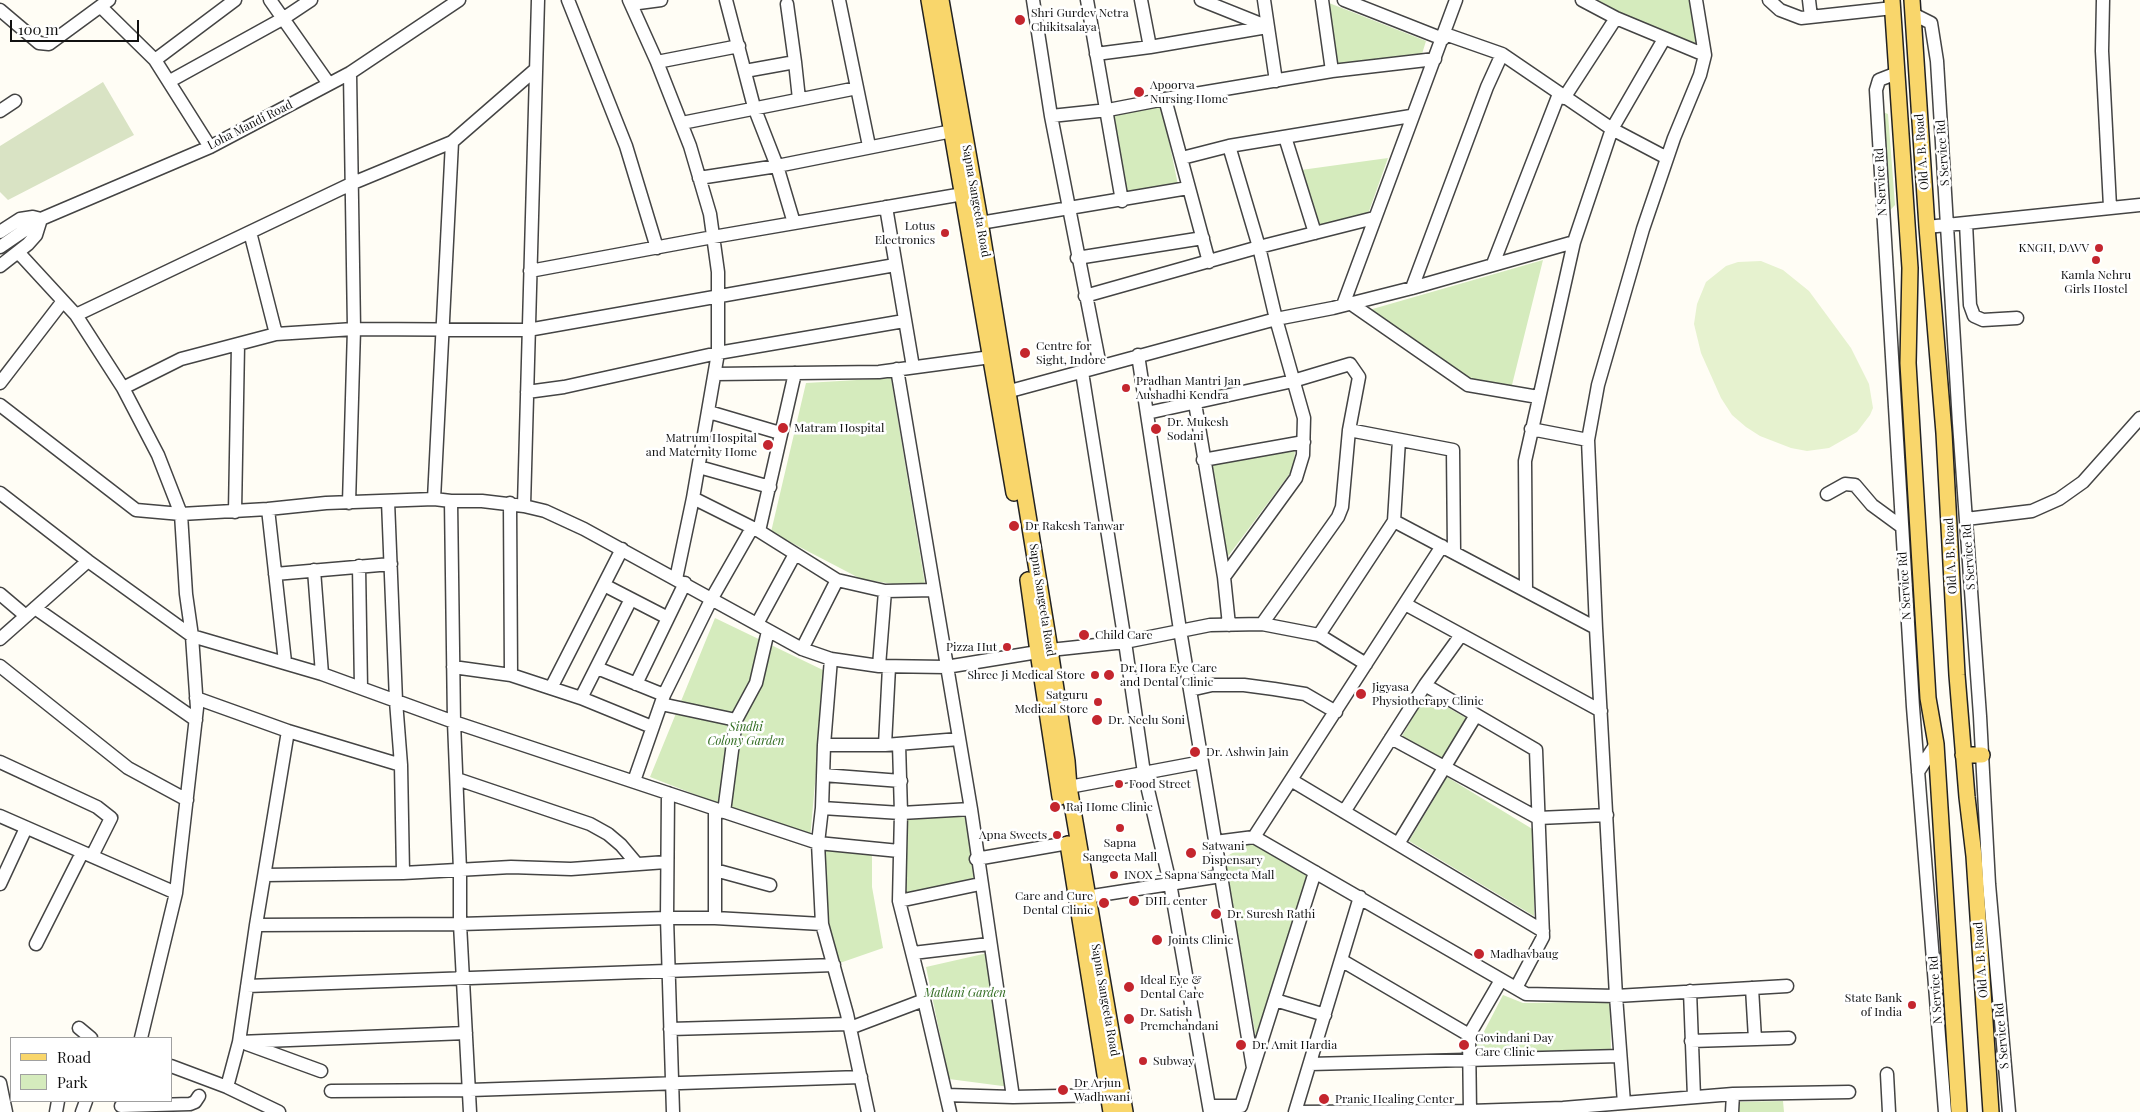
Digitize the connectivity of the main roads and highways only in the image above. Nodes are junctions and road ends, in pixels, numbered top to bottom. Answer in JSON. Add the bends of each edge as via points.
{"nodes":[{"id":1,"x":929,"y":0,"type":"edge"},
{"id":2,"x":941,"y":0,"type":"edge"},
{"id":3,"x":1893,"y":4,"type":"edge"},
{"id":4,"x":1912,"y":7,"type":"edge"},
{"id":5,"x":1002,"y":393,"type":"junction"},
{"id":6,"x":1044,"y":651,"type":"junction"},
{"id":7,"x":1964,"y":755,"type":"junction"},
{"id":8,"x":1982,"y":755,"type":"road end"},
{"id":9,"x":1082,"y":897,"type":"junction"},
{"id":10,"x":1110,"y":1112,"type":"edge"},
{"id":11,"x":1125,"y":1112,"type":"edge"},
{"id":12,"x":1959,"y":1112,"type":"edge"},
{"id":13,"x":1991,"y":1112,"type":"edge"}],
"edges":[{"from":1,"to":5,"type":"main road","name":"Sapna Sangeeta Road","via":[[991,357]]},
{"from":2,"to":5,"type":"main road","name":"Sapna Sangeeta Road","via":[[980,223]]},
{"from":3,"to":12,"type":"main road","name":"Old A. B. Road","via":[[1910,268],[1908,363],[1928,698],[1936,744]]},
{"from":4,"to":7,"type":"main road","name":"Old A. B. Road"},
{"from":5,"to":6,"type":"main road","name":"Sapna Sangeeta Road","via":[[1028,573]]},
{"from":6,"to":9,"type":"main road","name":"Sapna Sangeeta Road","via":[[1068,843]]},
{"from":6,"to":9,"type":"main road","name":"Sapna Sangeeta Road","via":[[1067,760]]},
{"from":7,"to":8,"type":"main road"},
{"from":7,"to":13,"type":"main road","name":"Old A. B. Road"},
{"from":9,"to":10,"type":"main road","name":"Sapna Sangeeta Road"},
{"from":9,"to":11,"type":"main road","name":"Sapna Sangeeta Road"}]}
